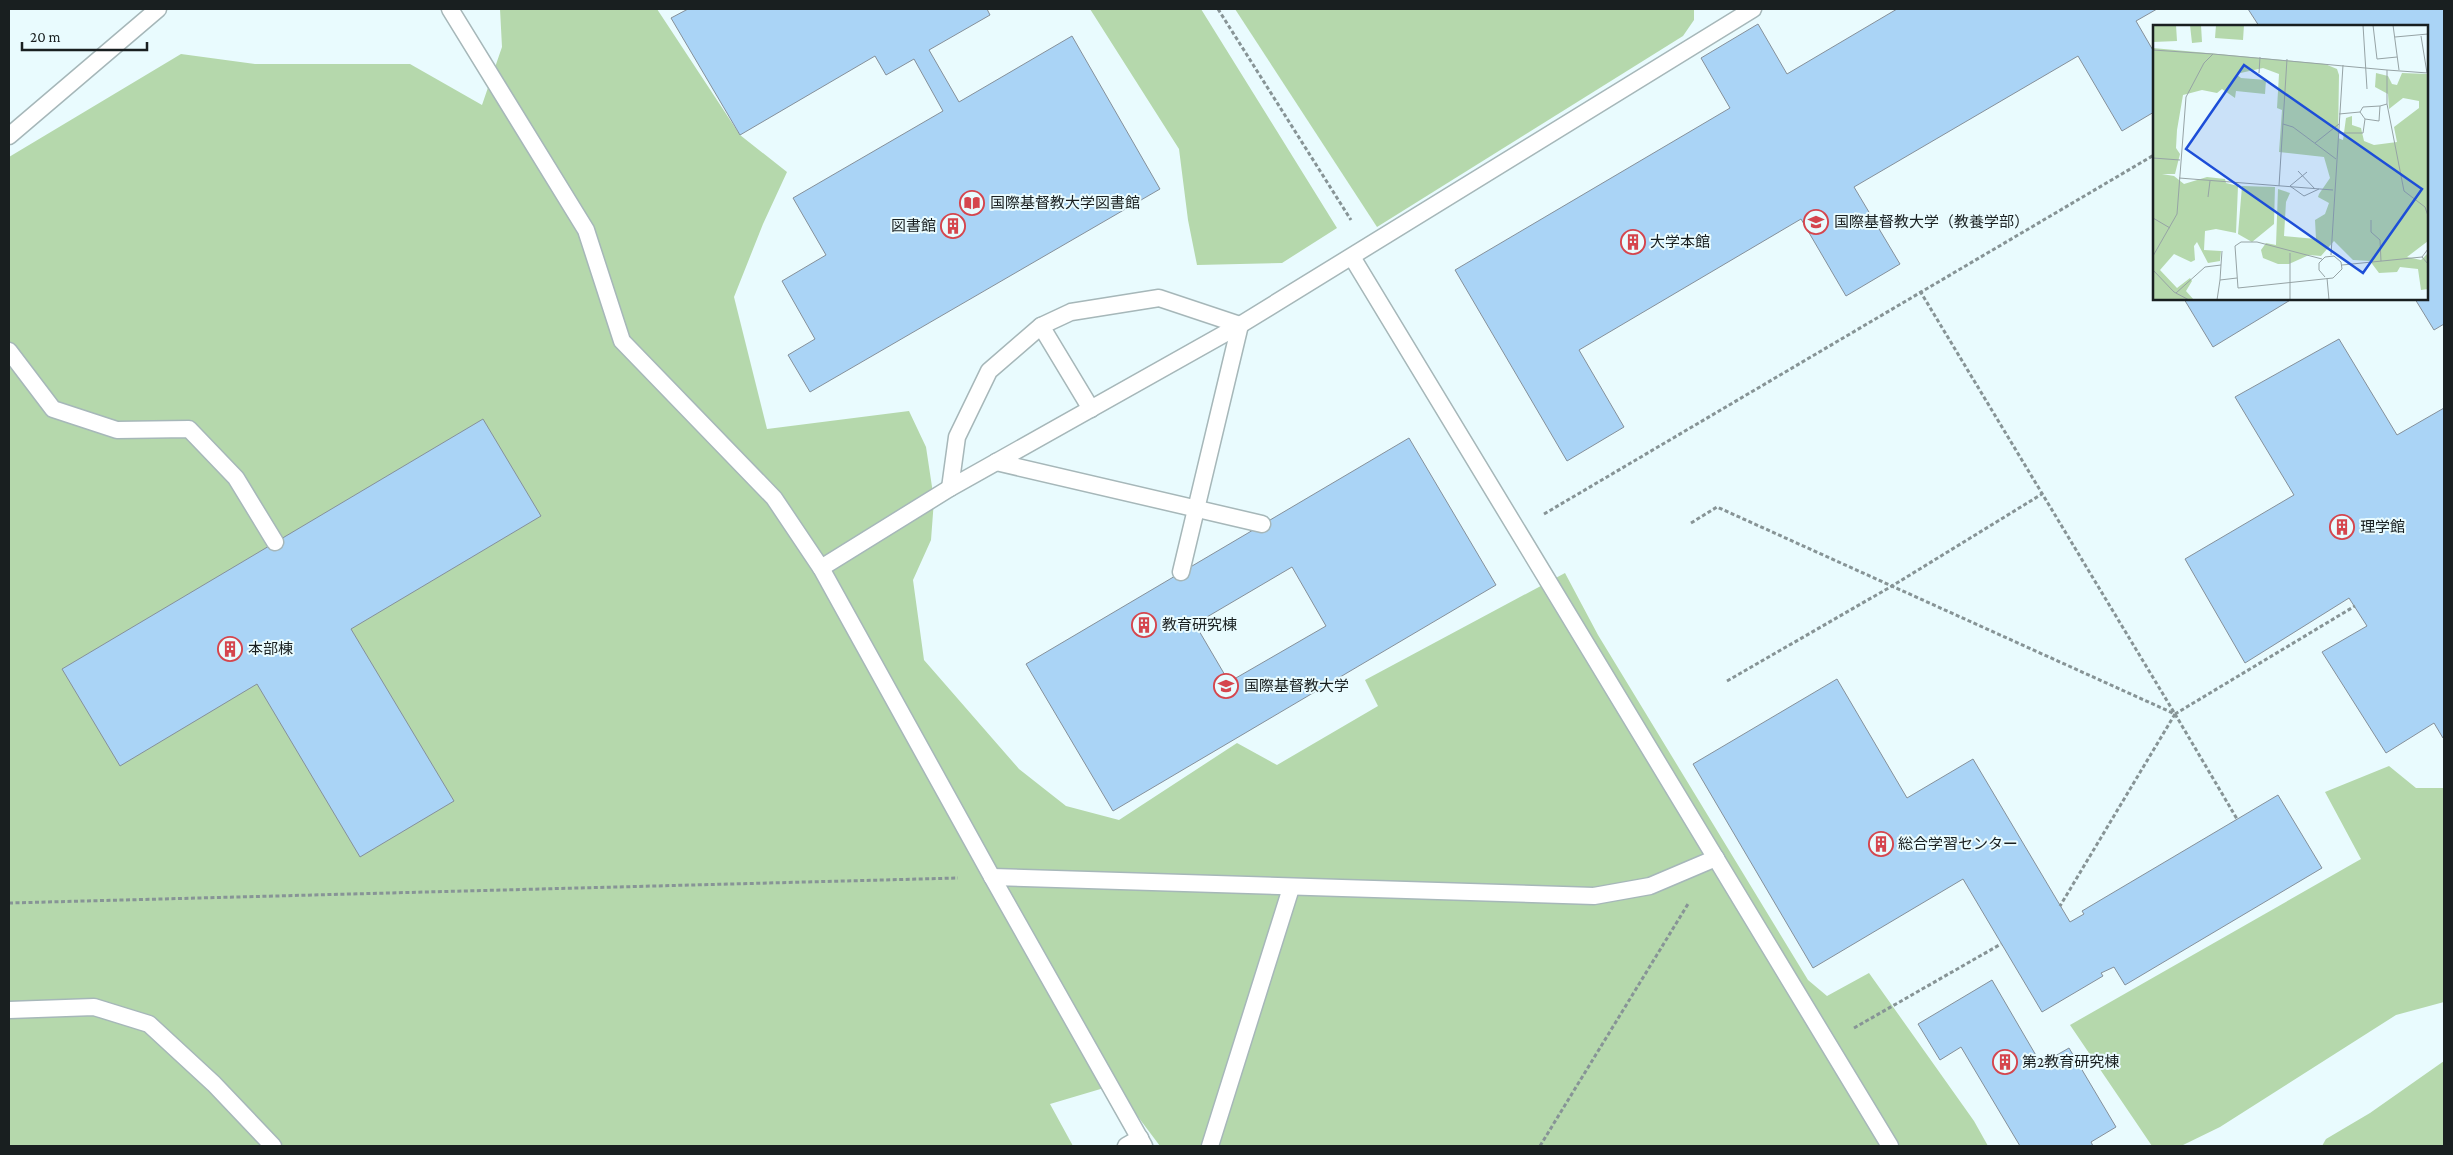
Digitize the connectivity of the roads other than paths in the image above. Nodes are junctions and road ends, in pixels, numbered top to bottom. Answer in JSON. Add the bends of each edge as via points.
{"nodes":[{"id":1,"x":158,"y":9,"type":"edge"},
{"id":2,"x":450,"y":9,"type":"edge"},
{"id":3,"x":1753,"y":9,"type":"edge"},
{"id":4,"x":9,"y":136,"type":"edge"},
{"id":5,"x":1352,"y":257,"type":"junction"},
{"id":6,"x":1240,"y":325,"type":"junction"},
{"id":7,"x":1042,"y":326,"type":"junction"},
{"id":8,"x":9,"y":351,"type":"edge"},
{"id":9,"x":1091,"y":409,"type":"junction"},
{"id":10,"x":996,"y":462,"type":"junction"},
{"id":11,"x":950,"y":488,"type":"junction"},
{"id":12,"x":1196,"y":510,"type":"junction"},
{"id":13,"x":1262,"y":524,"type":"dead end"},
{"id":14,"x":275,"y":542,"type":"dead end"},
{"id":15,"x":821,"y":568,"type":"junction"},
{"id":16,"x":1181,"y":572,"type":"dead end"},
{"id":17,"x":1716,"y":858,"type":"junction"},
{"id":18,"x":992,"y":878,"type":"junction"},
{"id":19,"x":1291,"y":888,"type":"junction"},
{"id":20,"x":9,"y":1010,"type":"edge"},
{"id":21,"x":1137,"y":1144,"type":"edge"},
{"id":22,"x":273,"y":1146,"type":"edge"},
{"id":23,"x":1210,"y":1146,"type":"edge"},
{"id":24,"x":1890,"y":1146,"type":"edge"}],
"edges":[{"from":1,"to":4,"type":"lane"},
{"from":2,"to":15,"type":"lane","via":[[586,230],[622,341],[774,498]]},
{"from":3,"to":5,"type":"lane"},
{"from":5,"to":6,"type":"lane"},
{"from":5,"to":17,"type":"lane"},
{"from":6,"to":7,"type":"lane","via":[[1158,298],[1071,312]]},
{"from":6,"to":9,"type":"lane"},
{"from":6,"to":12,"type":"lane"},
{"from":7,"to":9,"type":"lane"},
{"from":7,"to":11,"type":"lane","via":[[989,371],[957,437]]},
{"from":8,"to":14,"type":"lane","via":[[53,409],[117,430],[189,429],[236,478]]},
{"from":9,"to":10,"type":"lane"},
{"from":10,"to":11,"type":"lane"},
{"from":10,"to":12,"type":"lane"},
{"from":11,"to":15,"type":"lane"},
{"from":12,"to":13,"type":"lane"},
{"from":12,"to":16,"type":"lane"},
{"from":15,"to":18,"type":"lane"},
{"from":17,"to":19,"type":"lane","via":[[1650,886],[1594,896]]},
{"from":17,"to":24,"type":"lane"},
{"from":18,"to":19,"type":"lane"},
{"from":18,"to":21,"type":"lane"},
{"from":19,"to":23,"type":"lane"},
{"from":20,"to":22,"type":"lane","via":[[94,1007],[149,1024],[214,1084]]}]}
